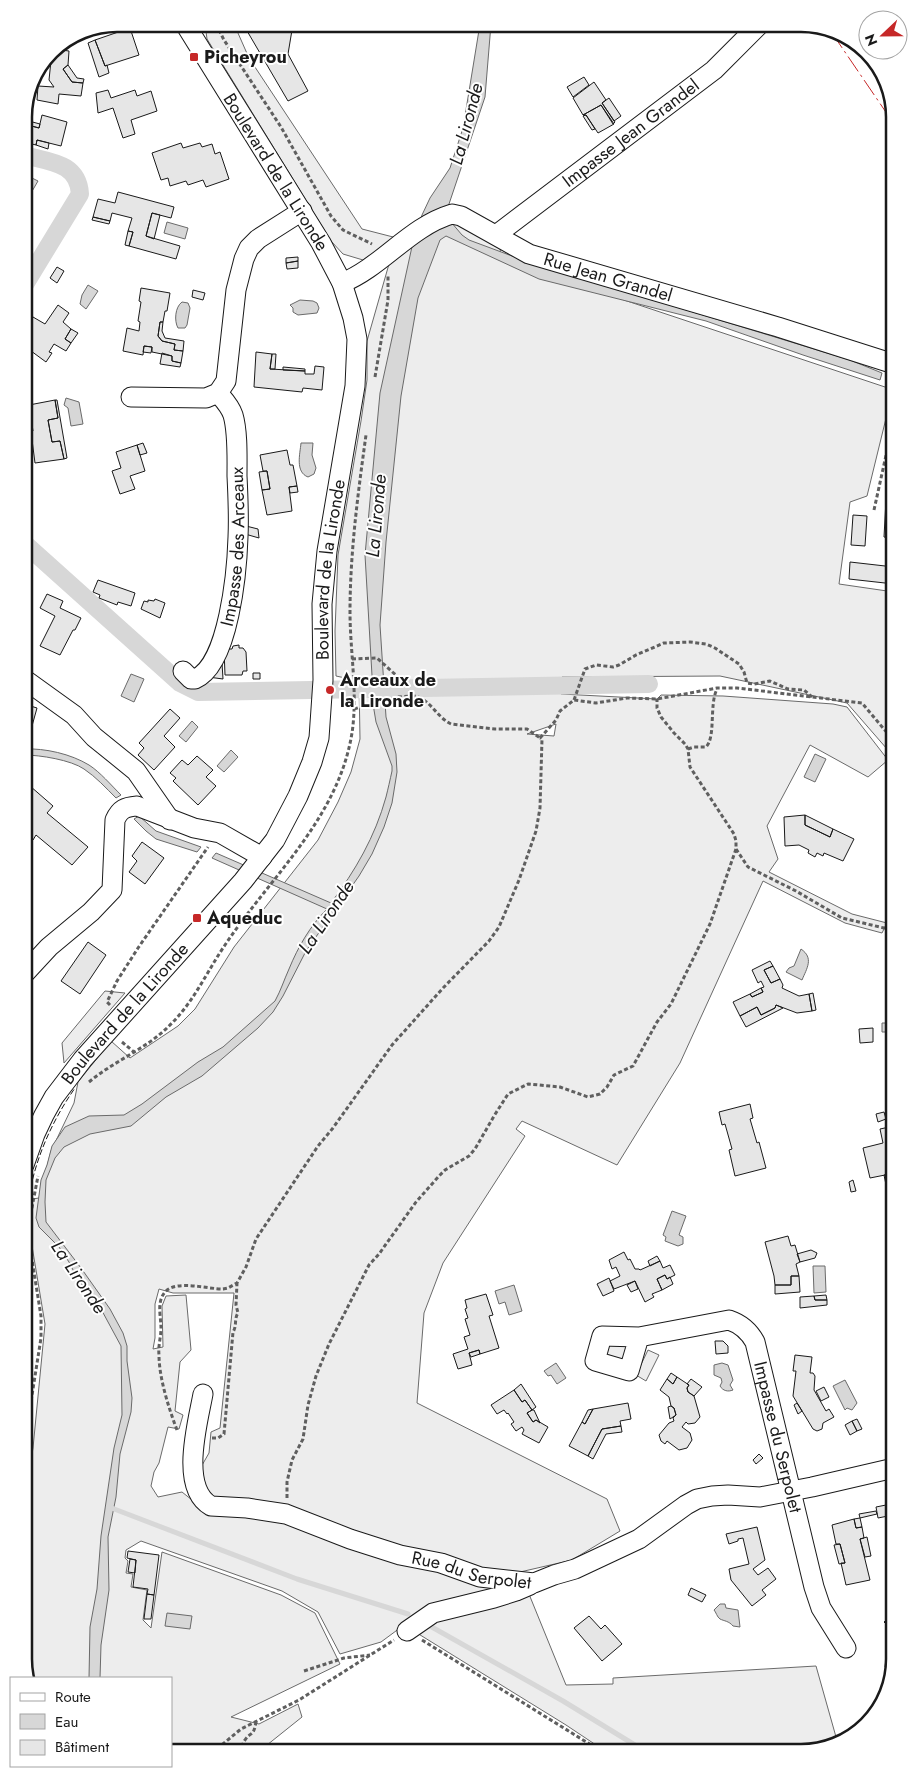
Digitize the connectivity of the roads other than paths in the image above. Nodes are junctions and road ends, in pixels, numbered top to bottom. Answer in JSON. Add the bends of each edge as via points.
{"nodes":[{"id":1,"x":195,"y":32,"type":"edge"},
{"id":2,"x":751,"y":33,"type":"edge"},
{"id":3,"x":302,"y":211,"type":"junction"},
{"id":4,"x":496,"y":235,"type":"junction"},
{"id":5,"x":342,"y":283,"type":"junction"},
{"id":6,"x":886,"y":361,"type":"edge"},
{"id":7,"x":218,"y":394,"type":"junction"},
{"id":8,"x":131,"y":397,"type":"dead end"},
{"id":9,"x":183,"y":671,"type":"dead end"},
{"id":10,"x":33,"y":686,"type":"edge"},
{"id":11,"x":170,"y":820,"type":"junction"},
{"id":12,"x":262,"y":857,"type":"junction"},
{"id":13,"x":32,"y":965,"type":"edge"},
{"id":14,"x":32,"y":1141,"type":"edge"},
{"id":15,"x":638,"y":1336,"type":"dead end"},
{"id":16,"x":203,"y":1394,"type":"dead end"},
{"id":17,"x":886,"y":1470,"type":"edge"},
{"id":18,"x":792,"y":1490,"type":"junction"},
{"id":19,"x":534,"y":1583,"type":"junction"},
{"id":20,"x":408,"y":1631,"type":"road end"},
{"id":21,"x":846,"y":1648,"type":"dead end"}],
"edges":[{"from":1,"to":3,"type":"street","name":"Boulevard de la Lironde","via":[[202,52]]},
{"from":2,"to":4,"type":"street","name":"Impasse Jean Grandel","via":[[714,70]]},
{"from":3,"to":5,"type":"street","name":"Boulevard de la Lironde"},
{"from":3,"to":7,"type":"street","via":[[249,248],[236,290],[226,382]]},
{"from":4,"to":5,"type":"street","name":"Rue Jean Grandel","via":[[452,214],[434,220]]},
{"from":4,"to":6,"type":"street","name":"Rue Jean Grandel","via":[[529,254]]},
{"from":5,"to":12,"type":"street","name":"Boulevard de la Lironde","via":[[357,338],[357,362],[327,551],[322,604],[323,680],[319,738],[298,796],[275,840]]},
{"from":7,"to":8,"type":"street","via":[[206,398]]},
{"from":7,"to":9,"type":"street","name":"Impasse des Arceaux","via":[[233,416],[236,442],[239,535],[235,582],[225,630],[214,660],[195,679]]},
{"from":10,"to":11,"type":"street","via":[[74,715],[94,737],[136,771]]},
{"from":11,"to":12,"type":"street","via":[[220,833]]},
{"from":11,"to":13,"type":"street","via":[[137,806],[119,811],[115,820],[112,890]]},
{"from":12,"to":14,"type":"street","name":"Boulevard de la Lironde","via":[[83,1059],[54,1096]]},
{"from":15,"to":18,"type":"street","name":"Impasse du Serpolet","via":[[729,1320],[751,1334]]},
{"from":16,"to":19,"type":"street","name":"Rue du Serpolet","via":[[193,1467],[199,1494],[211,1506],[286,1514],[350,1539],[400,1555],[441,1563],[480,1578]]},
{"from":17,"to":18,"type":"street","name":"Rue du Serpolet"},
{"from":18,"to":19,"type":"street","name":"Rue du Serpolet","via":[[752,1497],[728,1495],[697,1499],[639,1539],[575,1569]]},
{"from":18,"to":21,"type":"street","name":"Impasse du Serpolet","via":[[821,1608]]},
{"from":19,"to":20,"type":"street","via":[[508,1594],[433,1613]]}]}
